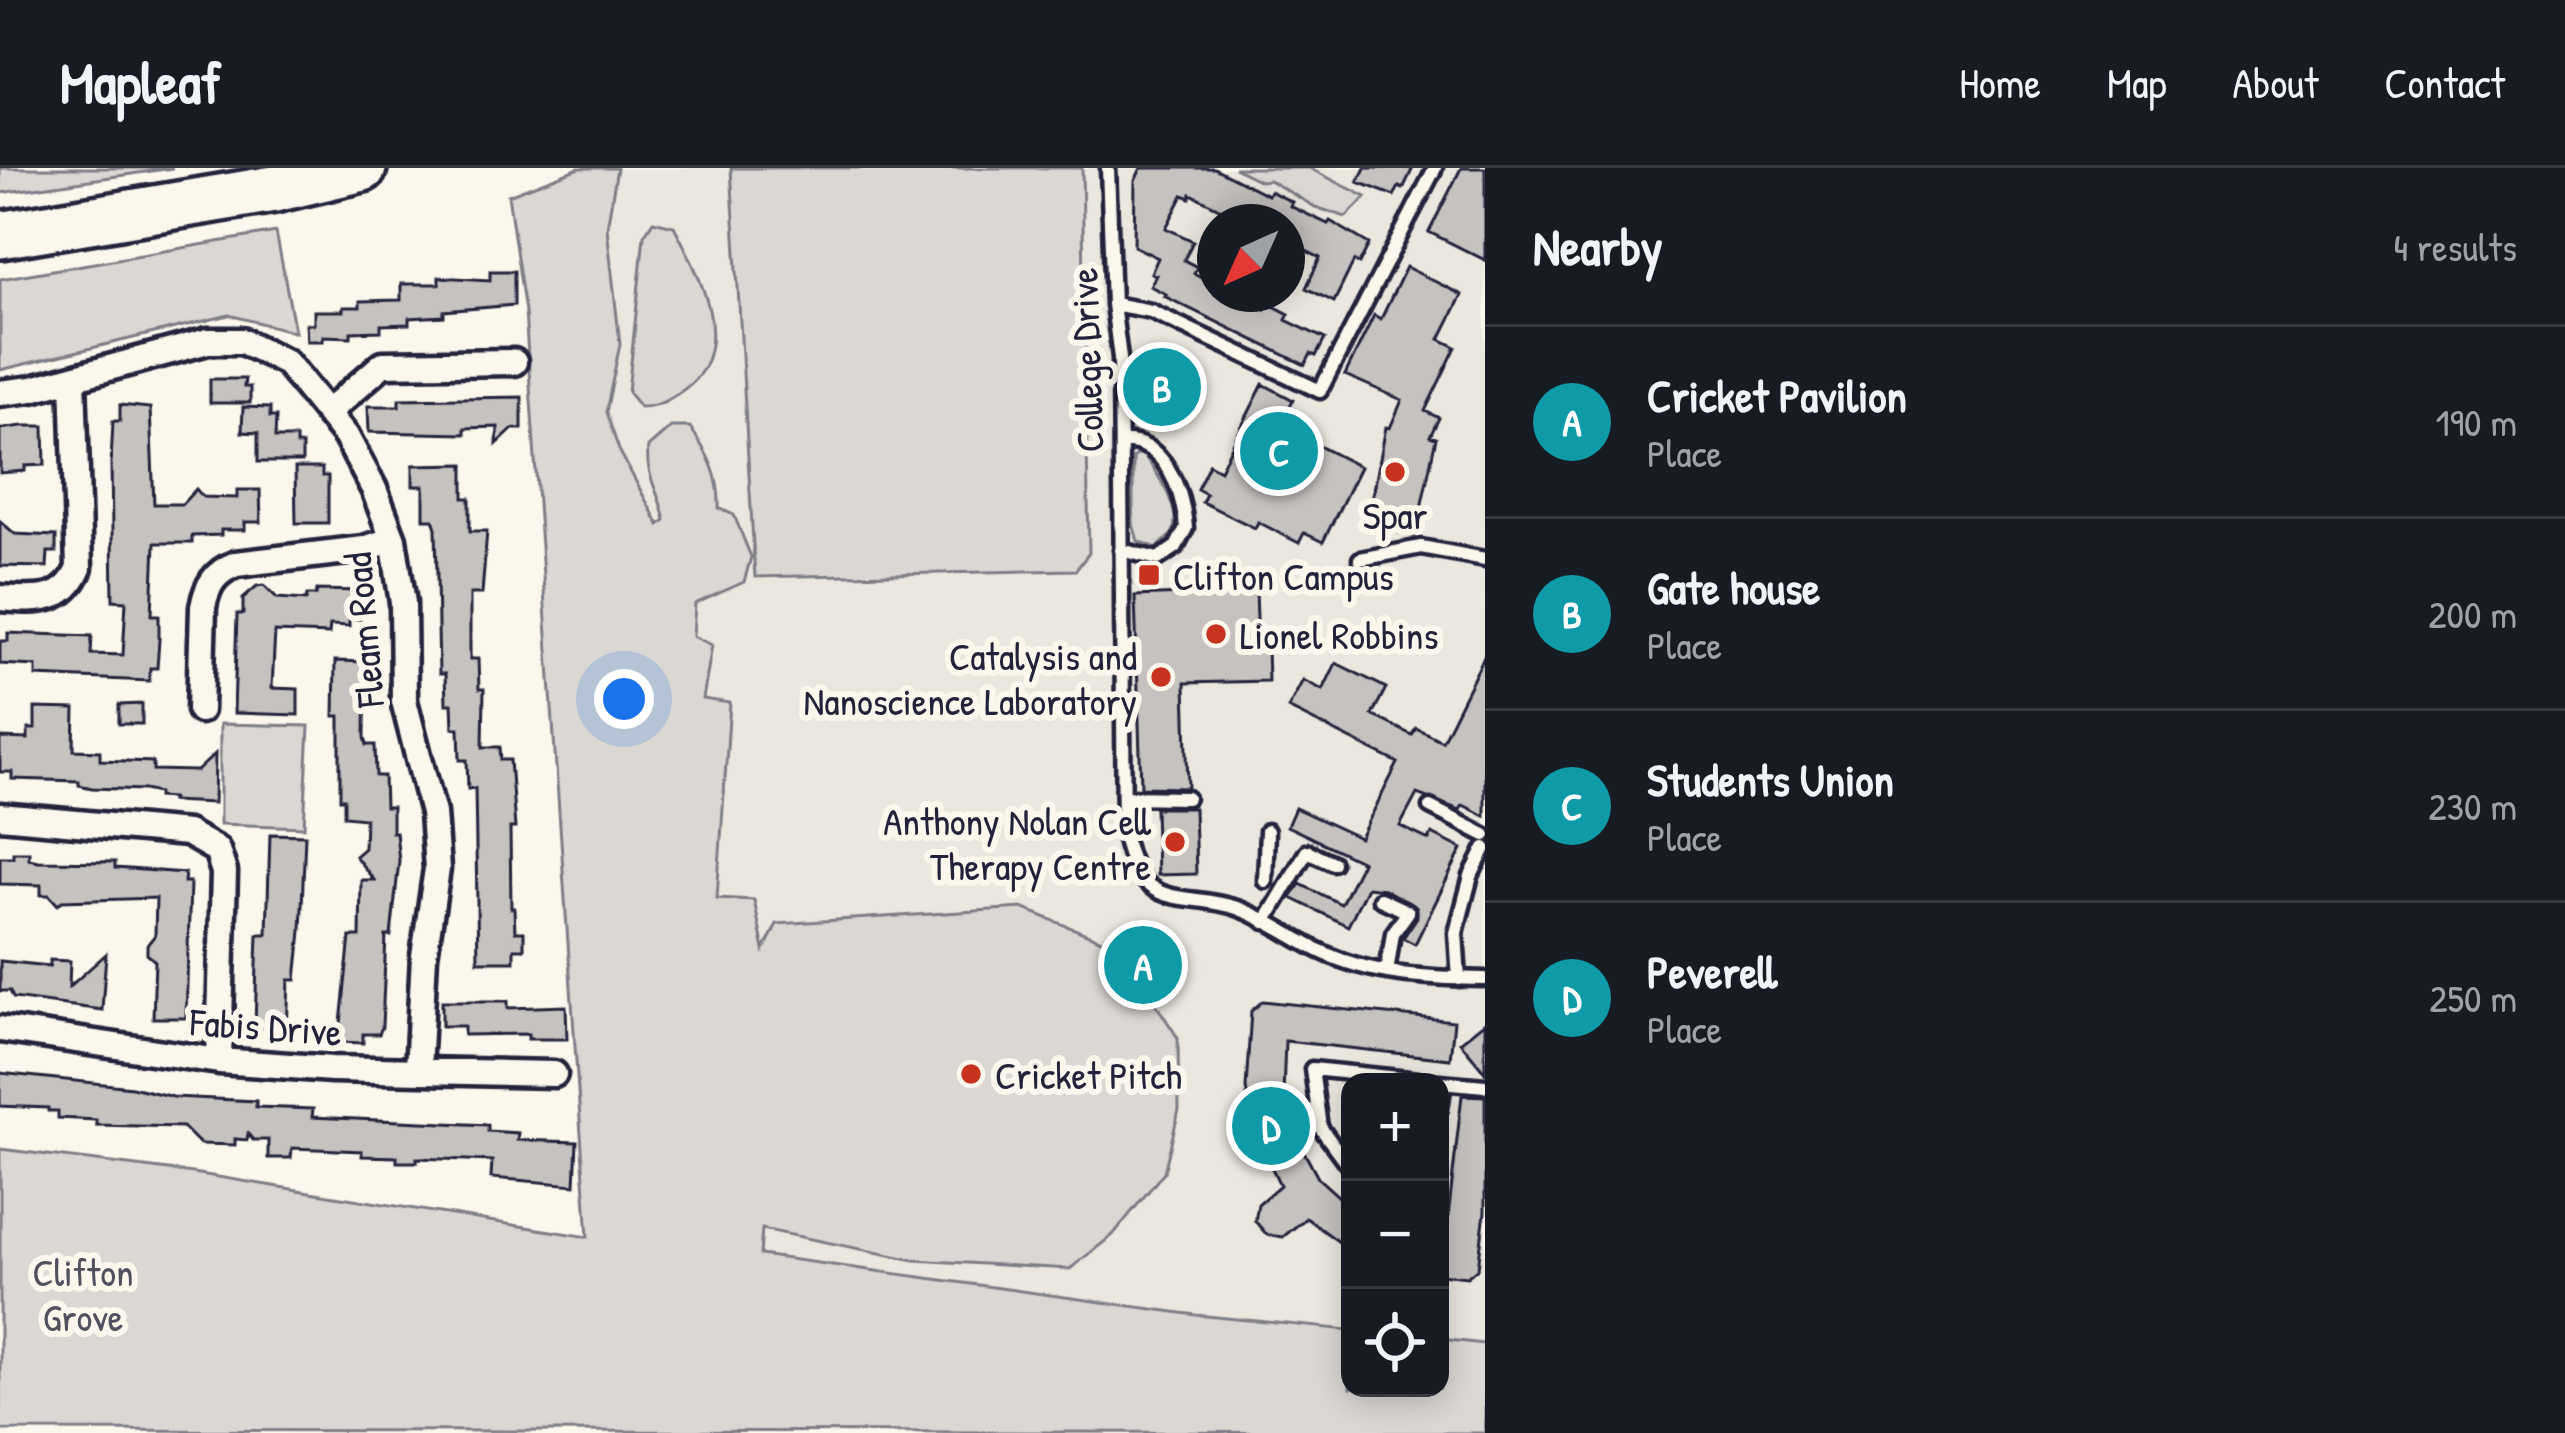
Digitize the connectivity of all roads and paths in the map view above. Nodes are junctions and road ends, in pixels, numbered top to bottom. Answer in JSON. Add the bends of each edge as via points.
{"nodes":[{"id":1,"x":363,"y":168,"type":"edge"},
{"id":2,"x":1108,"y":168,"type":"edge"},
{"id":3,"x":1435,"y":168,"type":"edge"},
{"id":4,"x":14,"y":229,"type":"edge"},
{"id":5,"x":1113,"y":304,"type":"junction"},
{"id":6,"x":497,"y":354,"type":"dead end"},
{"id":7,"x":73,"y":378,"type":"junction"},
{"id":8,"x":0,"y":393,"type":"edge"},
{"id":9,"x":328,"y":412,"type":"junction"},
{"id":10,"x":1120,"y":442,"type":"junction"},
{"id":11,"x":393,"y":539,"type":"junction"},
{"id":12,"x":1121,"y":550,"type":"junction"},
{"id":13,"x":1485,"y":559,"type":"edge"},
{"id":14,"x":1360,"y":560,"type":"dead end"},
{"id":15,"x":0,"y":598,"type":"edge"},
{"id":16,"x":193,"y":695,"type":"dead end"},
{"id":17,"x":1124,"y":797,"type":"junction"},
{"id":18,"x":1186,"y":798,"type":"dead end"},
{"id":19,"x":1430,"y":806,"type":"dead end"},
{"id":20,"x":0,"y":816,"type":"edge"},
{"id":21,"x":1267,"y":830,"type":"dead end"},
{"id":22,"x":1485,"y":836,"type":"edge"},
{"id":23,"x":1485,"y":848,"type":"edge"},
{"id":24,"x":1333,"y":863,"type":"dead end"},
{"id":25,"x":1264,"y":880,"type":"dead end"},
{"id":26,"x":1380,"y":899,"type":"dead end"},
{"id":27,"x":1265,"y":922,"type":"junction"},
{"id":28,"x":1387,"y":972,"type":"junction"},
{"id":29,"x":1459,"y":979,"type":"junction"},
{"id":30,"x":1485,"y":979,"type":"edge"},
{"id":31,"x":0,"y":1029,"type":"edge"},
{"id":32,"x":219,"y":1061,"type":"junction"},
{"id":33,"x":418,"y":1071,"type":"junction"},
{"id":34,"x":1344,"y":1073,"type":"edge"},
{"id":35,"x":537,"y":1080,"type":"dead end"},
{"id":36,"x":1449,"y":1083,"type":"edge"},
{"id":37,"x":1485,"y":1086,"type":"edge"},
{"id":38,"x":1341,"y":1156,"type":"edge"}],
"edges":[{"from":1,"to":4,"type":"highway"},
{"from":2,"to":5,"type":"lane","name":"College Drive"},
{"from":3,"to":5,"type":"lane","via":[[1320,391],[1151,310]]},
{"from":5,"to":10,"type":"lane","name":"College Drive"},
{"from":6,"to":9,"type":"street","via":[[383,364]]},
{"from":7,"to":8,"type":"street","name":"Fleam Road"},
{"from":7,"to":9,"type":"street","name":"Fleam Road","via":[[208,341],[242,341],[286,362]]},
{"from":7,"to":15,"type":"street","via":[[79,568],[50,598]]},
{"from":9,"to":11,"type":"street","name":"Fleam Road","via":[[361,462]]},
{"from":10,"to":12,"type":"lane","name":"College Drive"},
{"from":10,"to":12,"type":"lane","via":[[1137,440],[1158,454],[1177,487],[1186,529],[1158,559]]},
{"from":11,"to":16,"type":"street","via":[[222,569],[206,592]]},
{"from":11,"to":33,"type":"street","name":"Fleam Road","via":[[404,701],[437,855]]},
{"from":12,"to":17,"type":"lane","name":"College Drive"},
{"from":13,"to":14,"type":"lane","via":[[1421,547]]},
{"from":17,"to":18,"type":"lane"},
{"from":17,"to":27,"type":"lane","name":"College Drive","via":[[1128,853],[1150,886]]},
{"from":19,"to":22,"type":"lane"},
{"from":20,"to":32,"type":"street","via":[[187,833],[210,842],[224,872]]},
{"from":21,"to":25,"type":"lane"},
{"from":23,"to":29,"type":"lane","via":[[1456,933]]},
{"from":24,"to":27,"type":"lane","via":[[1307,851]]},
{"from":26,"to":28,"type":"lane","via":[[1408,912],[1393,933]]},
{"from":27,"to":28,"type":"lane","name":"College Drive","via":[[1324,953]]},
{"from":28,"to":29,"type":"lane","name":"College Drive"},
{"from":29,"to":30,"type":"lane","name":"College Drive"},
{"from":31,"to":32,"type":"street","name":"Fabis Drive"},
{"from":32,"to":33,"type":"street","name":"Fabis Drive"},
{"from":33,"to":35,"type":"street","name":"Fabis Drive"},
{"from":34,"to":38,"type":"lane","via":[[1312,1070],[1320,1127]]},
{"from":36,"to":37,"type":"lane"}]}
